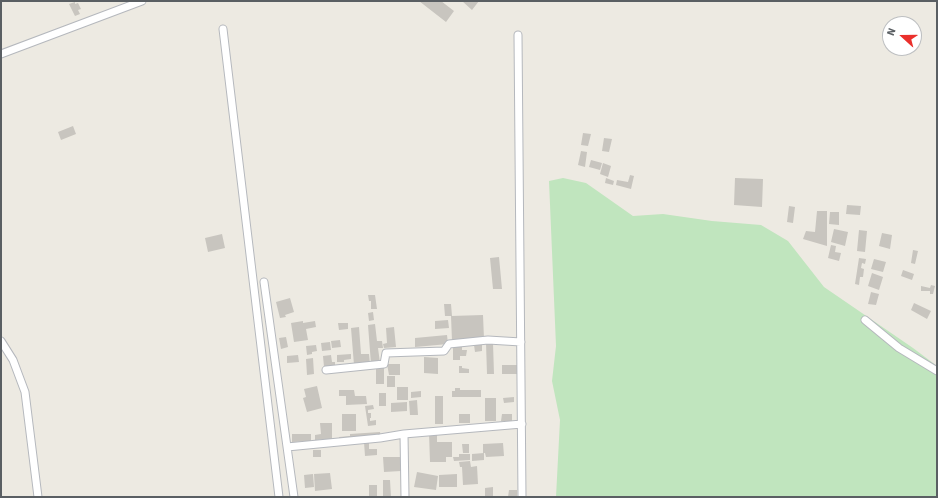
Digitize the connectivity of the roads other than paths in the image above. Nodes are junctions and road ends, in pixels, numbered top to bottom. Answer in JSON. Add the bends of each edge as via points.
{"nodes":[{"id":1,"x":142,"y":1,"type":"edge"},
{"id":2,"x":223,"y":29,"type":"dead end"},
{"id":3,"x":518,"y":35,"type":"dead end"},
{"id":4,"x":1,"y":54,"type":"edge"},
{"id":5,"x":264,"y":282,"type":"dead end"},
{"id":6,"x":865,"y":320,"type":"dead end"},
{"id":7,"x":1,"y":341,"type":"edge"},
{"id":8,"x":521,"y":342,"type":"junction"},
{"id":9,"x":326,"y":370,"type":"dead end"},
{"id":10,"x":937,"y":370,"type":"edge"},
{"id":11,"x":522,"y":424,"type":"junction"},
{"id":12,"x":404,"y":434,"type":"junction"},
{"id":13,"x":287,"y":447,"type":"junction"},
{"id":14,"x":38,"y":497,"type":"edge"},
{"id":15,"x":279,"y":497,"type":"edge"},
{"id":16,"x":294,"y":497,"type":"edge"},
{"id":17,"x":406,"y":497,"type":"edge"},
{"id":18,"x":522,"y":497,"type":"edge"}],
"edges":[{"from":1,"to":4,"type":"street"},
{"from":2,"to":15,"type":"street"},
{"from":3,"to":8,"type":"street"},
{"from":5,"to":13,"type":"street"},
{"from":6,"to":10,"type":"street","via":[[899,348]]},
{"from":7,"to":14,"type":"street","via":[[13,360],[25,392]]},
{"from":8,"to":9,"type":"street","via":[[488,340],[449,344],[444,351],[386,353],[384,364]]},
{"from":8,"to":11,"type":"street"},
{"from":11,"to":12,"type":"street"},
{"from":11,"to":18,"type":"street"},
{"from":12,"to":13,"type":"street"},
{"from":12,"to":17,"type":"street"},
{"from":13,"to":16,"type":"street"}]}
